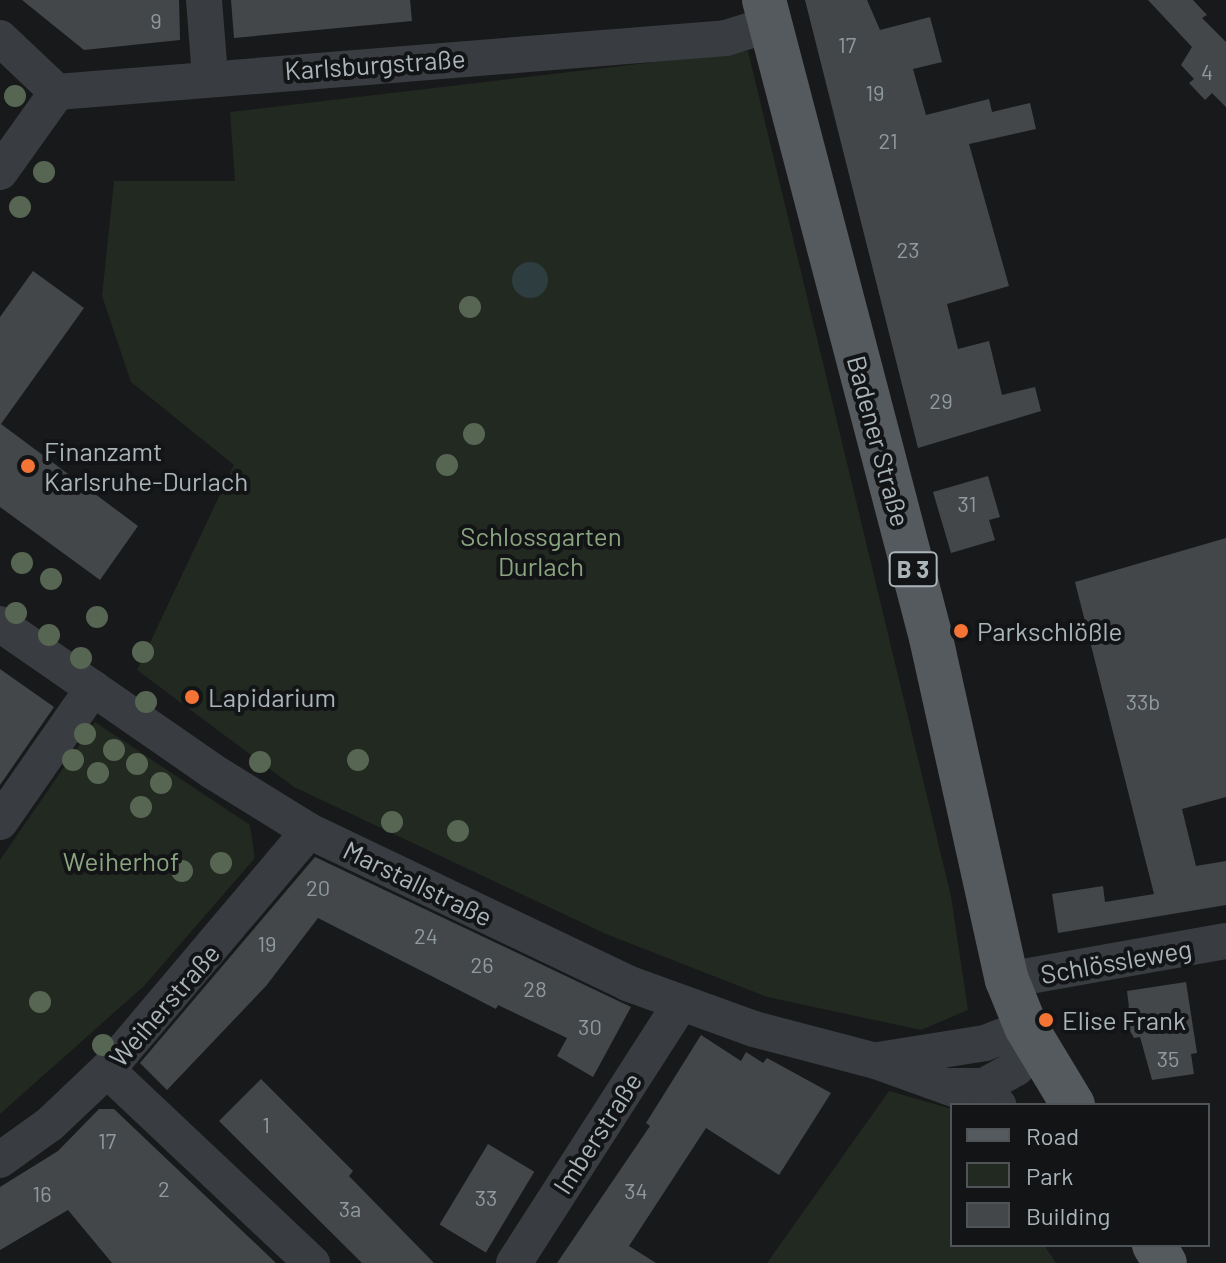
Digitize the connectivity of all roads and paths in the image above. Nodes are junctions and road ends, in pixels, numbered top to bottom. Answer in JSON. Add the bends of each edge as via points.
{"nodes":[{"id":1,"x":204,"y":0,"type":"edge"},
{"id":2,"x":768,"y":12,"type":"edge"},
{"id":3,"x":0,"y":38,"type":"edge"},
{"id":4,"x":210,"y":76,"type":"junction"},
{"id":5,"x":57,"y":92,"type":"junction"},
{"id":6,"x":0,"y":172,"type":"edge"},
{"id":7,"x":0,"y":624,"type":"edge"},
{"id":8,"x":93,"y":688,"type":"junction"},
{"id":9,"x":0,"y":822,"type":"edge"},
{"id":10,"x":309,"y":831,"type":"junction"},
{"id":11,"x":1226,"y":941,"type":"edge"},
{"id":12,"x":1007,"y":980,"type":"junction"},
{"id":13,"x":681,"y":1003,"type":"junction"},
{"id":14,"x":1032,"y":1037,"type":"junction"},
{"id":15,"x":876,"y":1061,"type":"junction"},
{"id":16,"x":107,"y":1070,"type":"junction"},
{"id":17,"x":946,"y":1086,"type":"junction"},
{"id":18,"x":993,"y":1103,"type":"edge"},
{"id":19,"x":1072,"y":1103,"type":"edge"},
{"id":20,"x":0,"y":1160,"type":"edge"},
{"id":21,"x":312,"y":1263,"type":"edge"},
{"id":22,"x":514,"y":1263,"type":"edge"}],
"edges":[{"from":1,"to":4,"type":"street"},
{"from":2,"to":4,"type":"street","name":"Karlsburgstraße","via":[[726,38]]},
{"from":2,"to":12,"type":"main road","name":"Badener Straße","number":"B 3","via":[[931,638]]},
{"from":3,"to":5,"type":"street"},
{"from":4,"to":5,"type":"street","name":"Karlsburgstraße"},
{"from":5,"to":6,"type":"street"},
{"from":7,"to":8,"type":"street","name":"Marstallstraße"},
{"from":8,"to":9,"type":"street"},
{"from":8,"to":10,"type":"street","name":"Marstallstraße"},
{"from":10,"to":13,"type":"street","name":"Marstallstraße","via":[[627,983]]},
{"from":10,"to":16,"type":"street","name":"Weiherstraße"},
{"from":11,"to":12,"type":"street","name":"Schlössleweg"},
{"from":12,"to":14,"type":"main road","name":"Badener Straße","number":"B 3"},
{"from":13,"to":15,"type":"street","name":"Marstallstraße","via":[[754,1029]]},
{"from":13,"to":22,"type":"street","name":"Imberstraße"},
{"from":14,"to":15,"type":"street","name":"Marstallstraße"},
{"from":14,"to":17,"type":"street","name":"Marstallstraße","via":[[1016,1068],[984,1086]]},
{"from":14,"to":19,"type":"main road","name":"Badener Straße","number":"B 3"},
{"from":15,"to":17,"type":"street","name":"Marstallstraße"},
{"from":16,"to":20,"type":"street","name":"Weiherstraße","via":[[50,1124]]},
{"from":16,"to":21,"type":"street"},
{"from":17,"to":18,"type":"street","name":"Marstallstraße"}]}
